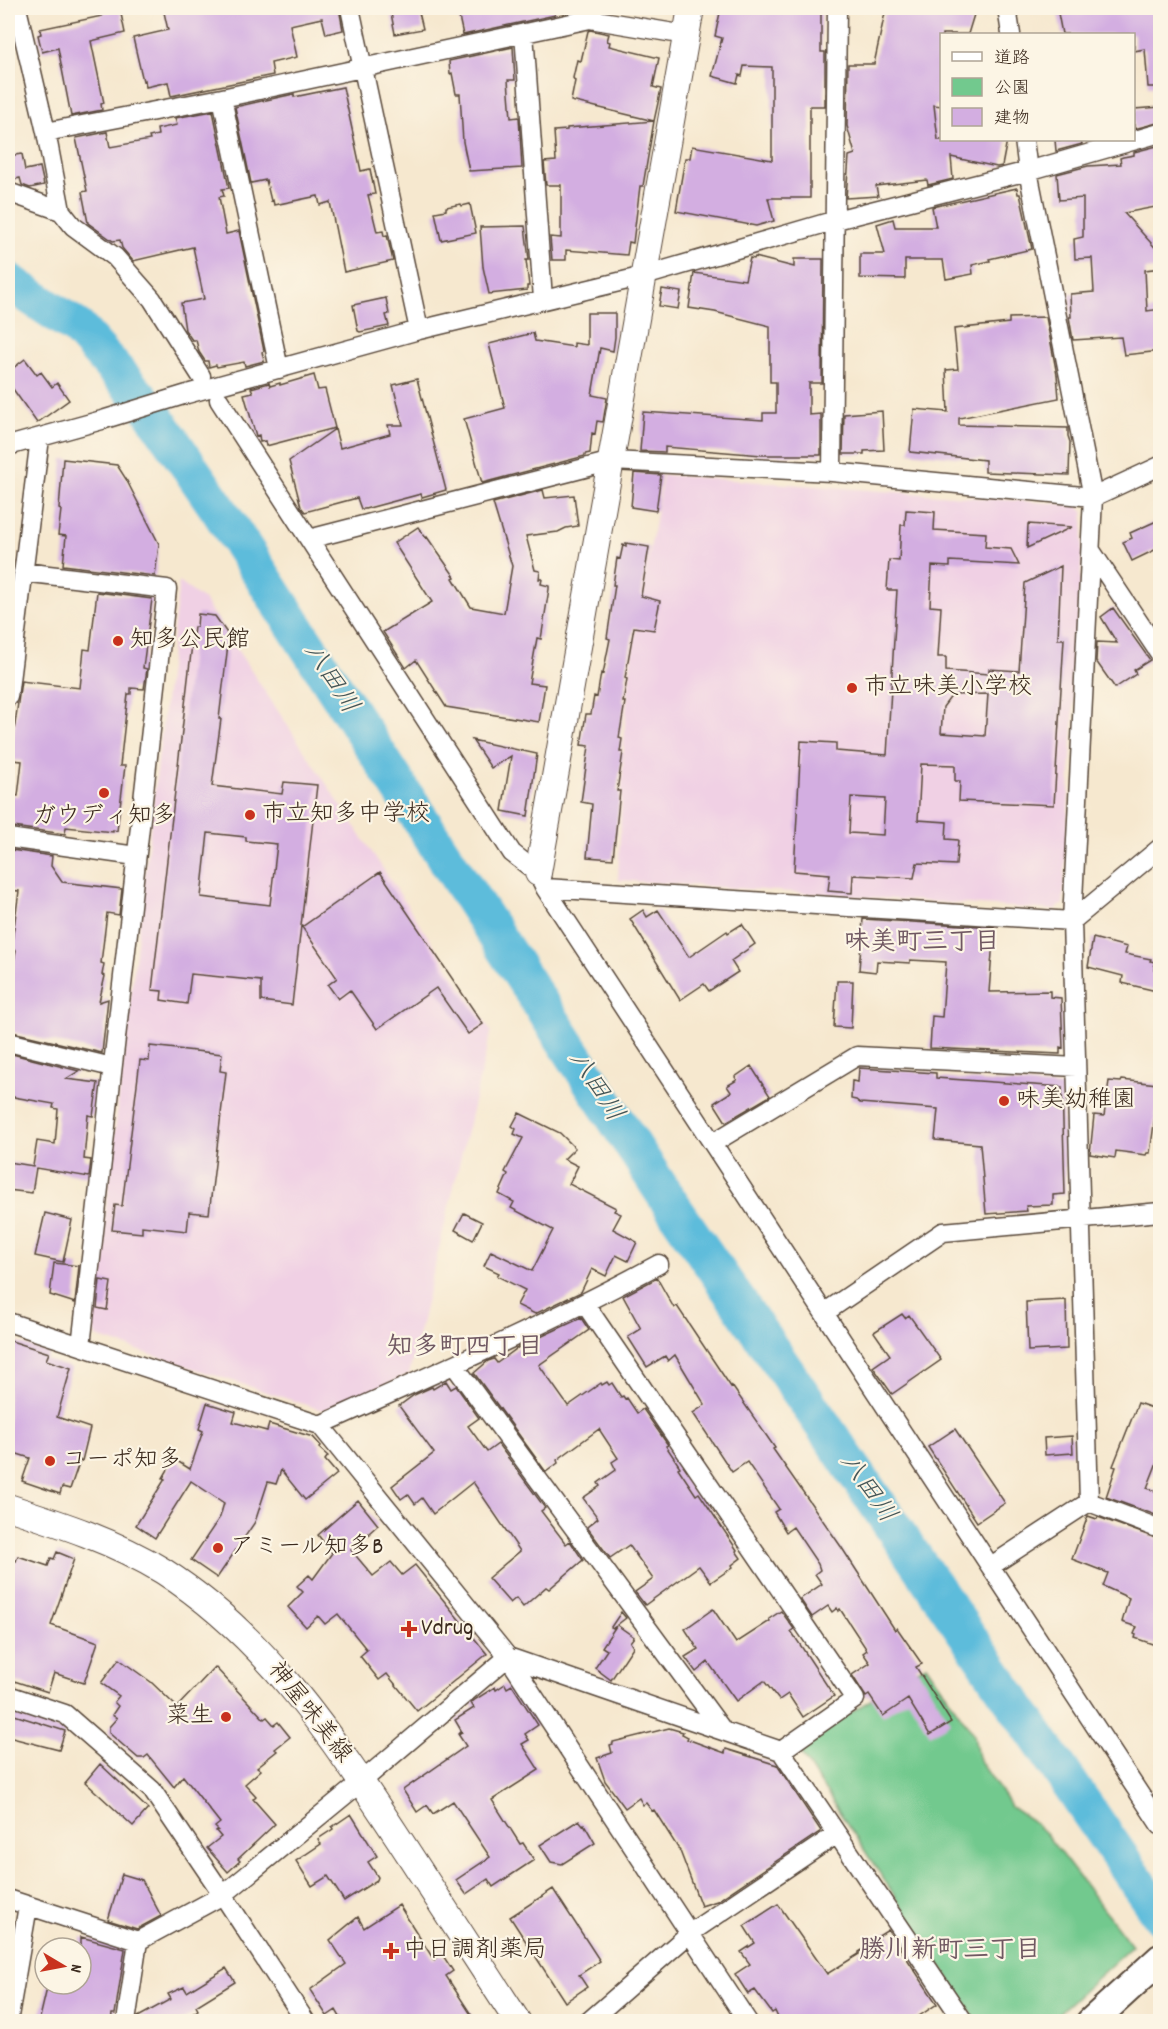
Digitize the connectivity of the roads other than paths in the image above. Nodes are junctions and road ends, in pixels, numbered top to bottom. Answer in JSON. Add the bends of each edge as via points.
{"nodes":[{"id":1,"x":17,"y":8,"type":"edge"},
{"id":2,"x":350,"y":8,"type":"edge"},
{"id":3,"x":691,"y":8,"type":"edge"},
{"id":4,"x":837,"y":8,"type":"edge"},
{"id":5,"x":1007,"y":8,"type":"edge"},
{"id":6,"x":524,"y":33,"type":"junction"},
{"id":7,"x":1011,"y":33,"type":"edge"},
{"id":8,"x":686,"y":35,"type":"junction"},
{"id":9,"x":363,"y":67,"type":"junction"},
{"id":10,"x":222,"y":98,"type":"junction"},
{"id":11,"x":46,"y":132,"type":"junction"},
{"id":12,"x":1161,"y":133,"type":"edge"},
{"id":13,"x":1135,"y":140,"type":"edge"},
{"id":14,"x":1024,"y":141,"type":"edge"},
{"id":15,"x":1133,"y":141,"type":"edge"},
{"id":16,"x":1028,"y":171,"type":"junction"},
{"id":17,"x":8,"y":192,"type":"edge"},
{"id":18,"x":61,"y":211,"type":"junction"},
{"id":19,"x":836,"y":220,"type":"junction"},
{"id":20,"x":644,"y":276,"type":"junction"},
{"id":21,"x":543,"y":299,"type":"junction"},
{"id":22,"x":419,"y":330,"type":"junction"},
{"id":23,"x":279,"y":369,"type":"junction"},
{"id":24,"x":201,"y":376,"type":"dead end"},
{"id":25,"x":219,"y":400,"type":"dead end"},
{"id":26,"x":40,"y":438,"type":"junction"},
{"id":27,"x":8,"y":446,"type":"edge"},
{"id":28,"x":612,"y":461,"type":"junction"},
{"id":29,"x":1161,"y":466,"type":"edge"},
{"id":30,"x":832,"y":472,"type":"junction"},
{"id":31,"x":1093,"y":497,"type":"junction"},
{"id":32,"x":309,"y":539,"type":"junction"},
{"id":33,"x":1092,"y":552,"type":"junction"},
{"id":34,"x":23,"y":572,"type":"junction"},
{"id":35,"x":1161,"y":654,"type":"edge"},
{"id":36,"x":8,"y":697,"type":"edge"},
{"id":37,"x":8,"y":838,"type":"edge"},
{"id":38,"x":1161,"y":848,"type":"edge"},
{"id":39,"x":136,"y":856,"type":"junction"},
{"id":40,"x":541,"y":880,"type":"junction"},
{"id":41,"x":1072,"y":921,"type":"junction"},
{"id":42,"x":8,"y":1042,"type":"edge"},
{"id":43,"x":112,"y":1067,"type":"junction"},
{"id":44,"x":1076,"y":1067,"type":"junction"},
{"id":45,"x":713,"y":1143,"type":"junction"},
{"id":46,"x":1161,"y":1212,"type":"edge"},
{"id":47,"x":1082,"y":1218,"type":"junction"},
{"id":48,"x":658,"y":1264,"type":"dead end"},
{"id":49,"x":585,"y":1304,"type":"junction"},
{"id":50,"x":824,"y":1313,"type":"junction"},
{"id":51,"x":8,"y":1322,"type":"edge"},
{"id":52,"x":81,"y":1346,"type":"junction"},
{"id":53,"x":454,"y":1365,"type":"junction"},
{"id":54,"x":320,"y":1425,"type":"junction"},
{"id":55,"x":1089,"y":1502,"type":"junction"},
{"id":56,"x":8,"y":1507,"type":"edge"},
{"id":57,"x":1161,"y":1529,"type":"edge"},
{"id":58,"x":991,"y":1566,"type":"junction"},
{"id":59,"x":508,"y":1657,"type":"junction"},
{"id":60,"x":8,"y":1695,"type":"edge"},
{"id":61,"x":721,"y":1728,"type":"junction"},
{"id":62,"x":782,"y":1751,"type":"junction"},
{"id":63,"x":361,"y":1782,"type":"junction"},
{"id":64,"x":1161,"y":1825,"type":"edge"},
{"id":65,"x":837,"y":1834,"type":"junction"},
{"id":66,"x":223,"y":1895,"type":"junction"},
{"id":67,"x":8,"y":1899,"type":"edge"},
{"id":68,"x":28,"y":1906,"type":"junction"},
{"id":69,"x":690,"y":1933,"type":"junction"},
{"id":70,"x":138,"y":1941,"type":"junction"},
{"id":71,"x":1161,"y":1959,"type":"edge"},
{"id":72,"x":8,"y":2022,"type":"edge"},
{"id":73,"x":126,"y":2022,"type":"edge"},
{"id":74,"x":306,"y":2022,"type":"edge"},
{"id":75,"x":518,"y":2022,"type":"edge"},
{"id":76,"x":588,"y":2022,"type":"edge"},
{"id":77,"x":748,"y":2022,"type":"edge"},
{"id":78,"x":964,"y":2022,"type":"edge"},
{"id":79,"x":1091,"y":2022,"type":"edge"}],
"edges":[{"from":1,"to":11,"type":"street"},
{"from":2,"to":9,"type":"street"},
{"from":3,"to":8,"type":"street"},
{"from":4,"to":19,"type":"street"},
{"from":5,"to":7,"type":"street"},
{"from":6,"to":8,"type":"street","via":[[590,19]]},
{"from":6,"to":9,"type":"street"},
{"from":6,"to":21,"type":"street"},
{"from":8,"to":20,"type":"street"},
{"from":9,"to":10,"type":"street"},
{"from":9,"to":22,"type":"street"},
{"from":10,"to":11,"type":"street"},
{"from":10,"to":23,"type":"street"},
{"from":11,"to":18,"type":"street"},
{"from":12,"to":13,"type":"street"},
{"from":14,"to":16,"type":"street"},
{"from":15,"to":16,"type":"street"},
{"from":16,"to":19,"type":"street"},
{"from":16,"to":31,"type":"street"},
{"from":17,"to":18,"type":"street"},
{"from":18,"to":24,"type":"street","via":[[73,226],[115,257],[152,299]]},
{"from":19,"to":20,"type":"street"},
{"from":19,"to":30,"type":"street"},
{"from":20,"to":21,"type":"street"},
{"from":20,"to":28,"type":"street"},
{"from":21,"to":22,"type":"street"},
{"from":22,"to":23,"type":"street"},
{"from":23,"to":26,"type":"street"},
{"from":25,"to":32,"type":"street"},
{"from":26,"to":27,"type":"street"},
{"from":26,"to":34,"type":"street"},
{"from":28,"to":30,"type":"street"},
{"from":28,"to":32,"type":"street"},
{"from":28,"to":40,"type":"street"},
{"from":29,"to":31,"type":"street"},
{"from":30,"to":31,"type":"street"},
{"from":31,"to":33,"type":"street"},
{"from":32,"to":40,"type":"street","via":[[512,853]]},
{"from":33,"to":35,"type":"street"},
{"from":33,"to":41,"type":"street"},
{"from":34,"to":36,"type":"street"},
{"from":34,"to":39,"type":"street","via":[[167,589]]},
{"from":37,"to":39,"type":"street"},
{"from":38,"to":41,"type":"street"},
{"from":39,"to":43,"type":"street"},
{"from":40,"to":41,"type":"street"},
{"from":40,"to":45,"type":"street"},
{"from":41,"to":44,"type":"street"},
{"from":42,"to":43,"type":"street"},
{"from":43,"to":52,"type":"street"},
{"from":44,"to":45,"type":"street","via":[[857,1056]]},
{"from":44,"to":47,"type":"street"},
{"from":45,"to":50,"type":"street"},
{"from":46,"to":47,"type":"street"},
{"from":47,"to":50,"type":"street","via":[[943,1233]]},
{"from":47,"to":55,"type":"street"},
{"from":48,"to":49,"type":"street"},
{"from":49,"to":53,"type":"street"},
{"from":49,"to":62,"type":"street","via":[[855,1699]]},
{"from":50,"to":58,"type":"street"},
{"from":51,"to":52,"type":"street"},
{"from":52,"to":54,"type":"street"},
{"from":53,"to":54,"type":"street"},
{"from":53,"to":61,"type":"street"},
{"from":54,"to":59,"type":"street"},
{"from":55,"to":57,"type":"street"},
{"from":55,"to":58,"type":"street"},
{"from":56,"to":63,"type":"street","name":"神屋味美線","via":[[79,1529],[121,1548],[210,1605],[255,1645],[294,1689]]},
{"from":58,"to":64,"type":"street"},
{"from":59,"to":61,"type":"street"},
{"from":59,"to":63,"type":"street"},
{"from":59,"to":69,"type":"street"},
{"from":60,"to":66,"type":"street","via":[[65,1714],[152,1790]]},
{"from":61,"to":62,"type":"street"},
{"from":62,"to":65,"type":"street"},
{"from":63,"to":66,"type":"street"},
{"from":63,"to":75,"type":"street","name":"神屋味美線"},
{"from":65,"to":69,"type":"street"},
{"from":65,"to":78,"type":"street"},
{"from":66,"to":70,"type":"street"},
{"from":66,"to":74,"type":"street"},
{"from":67,"to":68,"type":"street"},
{"from":68,"to":70,"type":"street"},
{"from":68,"to":72,"type":"street"},
{"from":69,"to":76,"type":"street"},
{"from":69,"to":77,"type":"street"},
{"from":70,"to":73,"type":"street"},
{"from":71,"to":79,"type":"main road"}]}
